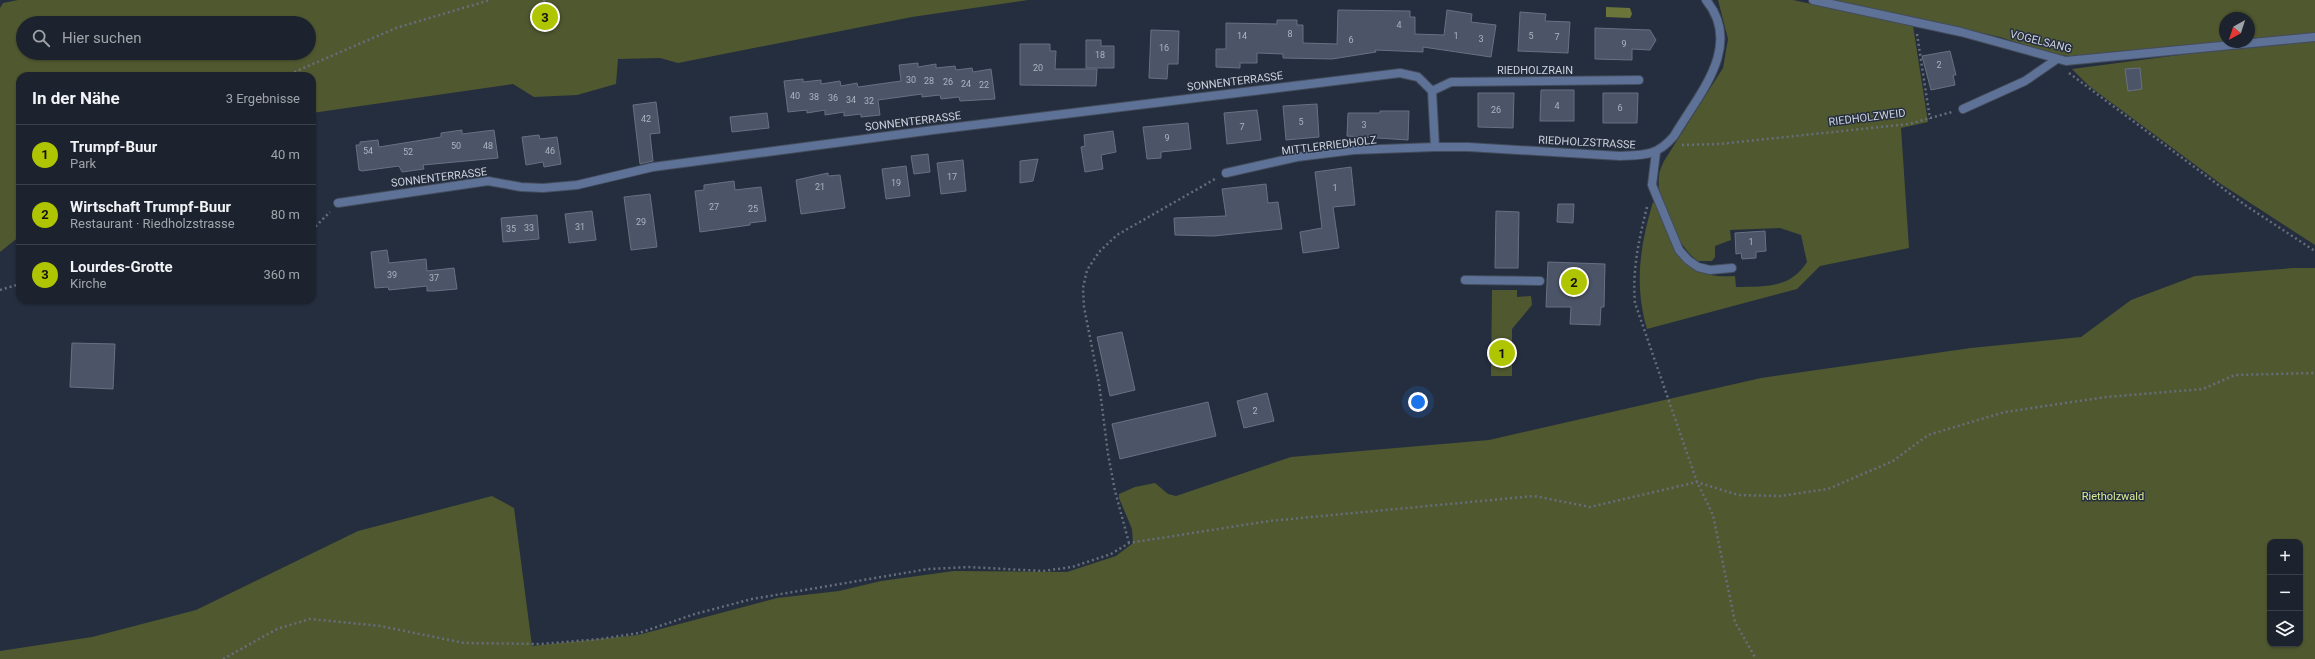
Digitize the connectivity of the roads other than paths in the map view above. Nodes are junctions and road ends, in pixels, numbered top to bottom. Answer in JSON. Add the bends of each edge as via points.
{"nodes":[{"id":1,"x":1706,"y":0,"type":"edge"},
{"id":2,"x":1813,"y":0,"type":"edge"},
{"id":3,"x":2315,"y":37,"type":"edge"},
{"id":4,"x":2057,"y":59,"type":"junction"},
{"id":5,"x":1639,"y":80,"type":"dead end"},
{"id":6,"x":1432,"y":91,"type":"junction"},
{"id":7,"x":1963,"y":109,"type":"road end"},
{"id":8,"x":1435,"y":147,"type":"junction"},
{"id":9,"x":1656,"y":152,"type":"junction"},
{"id":10,"x":1226,"y":173,"type":"road end"},
{"id":11,"x":338,"y":203,"type":"road end"},
{"id":12,"x":1732,"y":268,"type":"dead end"},
{"id":13,"x":1465,"y":280,"type":"dead end"},
{"id":14,"x":1540,"y":281,"type":"dead end"}],
"edges":[{"from":1,"to":9,"type":"street","name":"RIEDHOLZSTRASSE","via":[[1715,11],[1721,30],[1718,63],[1674,136]]},
{"from":2,"to":4,"type":"street","name":"VOGELSANG","via":[[1961,32]]},
{"from":3,"to":4,"type":"street","name":"VOGELSANG","via":[[2088,60]]},
{"from":4,"to":7,"type":"street","via":[[2025,81]]},
{"from":5,"to":6,"type":"street","name":"RIEDHOLZRAIN","via":[[1451,82]]},
{"from":6,"to":8,"type":"street"},
{"from":6,"to":11,"type":"street","name":"SONNENTERRASSE","via":[[1418,77],[1400,73],[1357,77],[653,167],[577,185],[543,188],[488,181]]},
{"from":8,"to":9,"type":"street","name":"RIEDHOLZSTRASSE","via":[[1468,146],[1620,156]]},
{"from":8,"to":10,"type":"street","name":"MITTLERRIEDHOLZ","via":[[1354,150],[1297,157]]},
{"from":9,"to":12,"type":"street","via":[[1652,186],[1679,250],[1698,267],[1710,270]]},
{"from":13,"to":14,"type":"street"}]}
